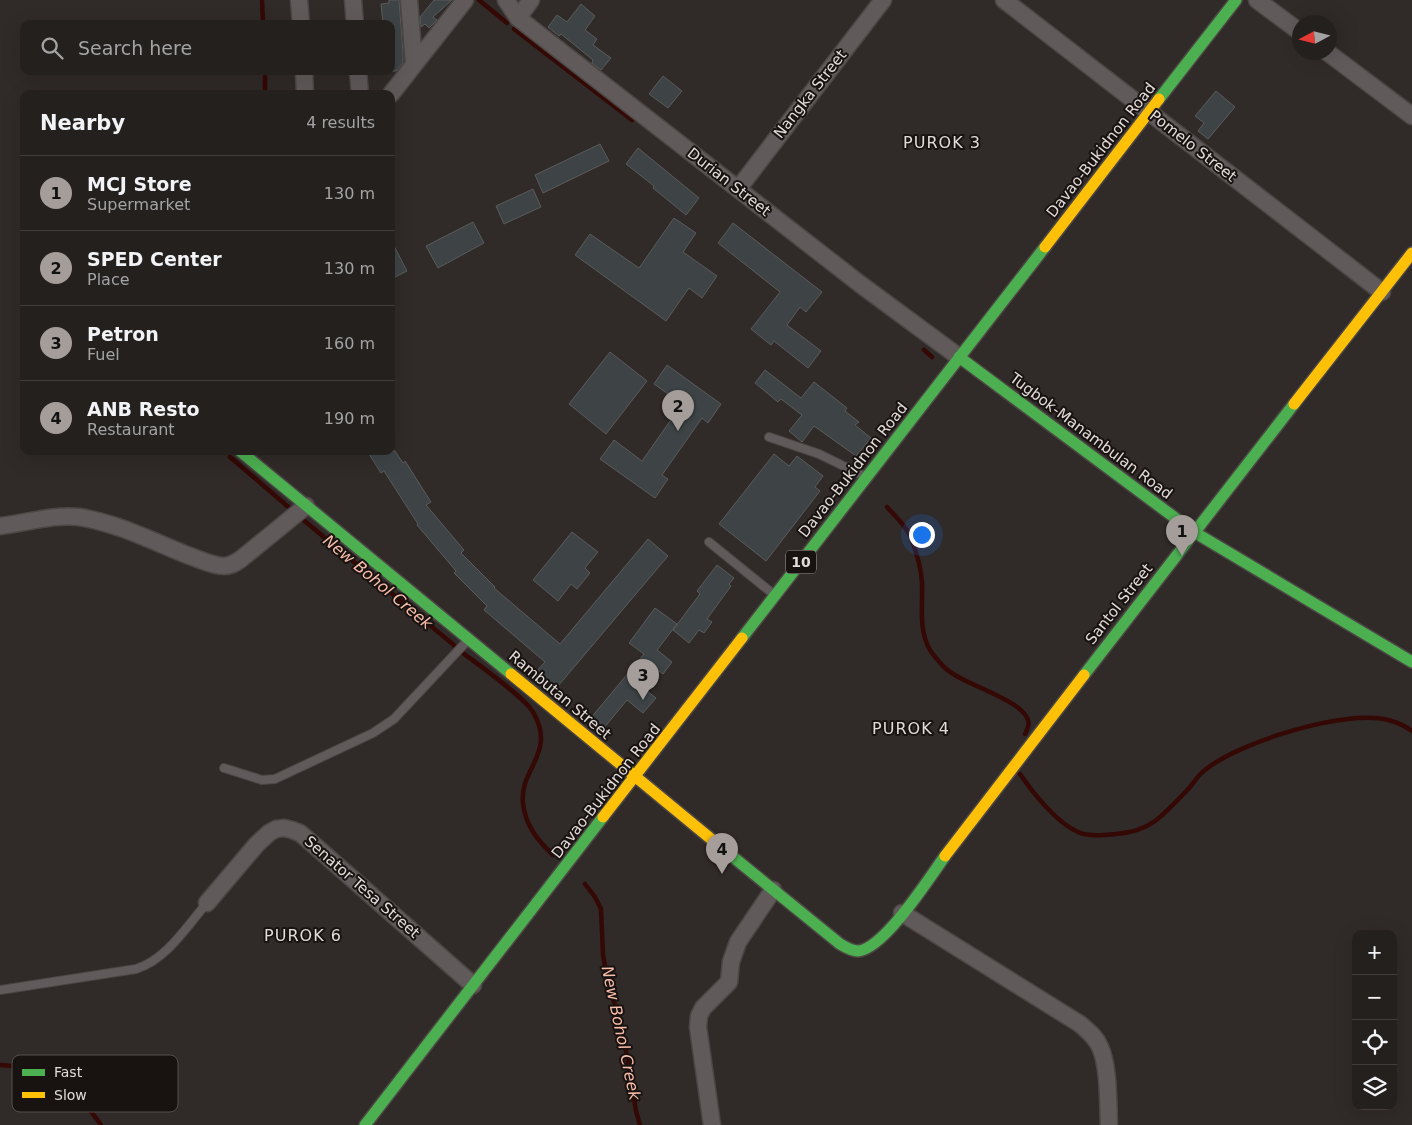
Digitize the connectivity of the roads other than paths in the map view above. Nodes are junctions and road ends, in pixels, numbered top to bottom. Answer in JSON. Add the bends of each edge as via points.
{"nodes":[{"id":1,"x":299,"y":0,"type":"edge"},
{"id":2,"x":354,"y":0,"type":"edge"},
{"id":3,"x":409,"y":0,"type":"edge"},
{"id":4,"x":465,"y":0,"type":"edge"},
{"id":5,"x":506,"y":0,"type":"edge"},
{"id":6,"x":531,"y":0,"type":"edge"},
{"id":7,"x":883,"y":0,"type":"edge"},
{"id":8,"x":1004,"y":0,"type":"edge"},
{"id":9,"x":1236,"y":0,"type":"edge"},
{"id":10,"x":1257,"y":0,"type":"edge"},
{"id":11,"x":518,"y":18,"type":"junction"},
{"id":12,"x":301,"y":20,"type":"edge"},
{"id":13,"x":355,"y":20,"type":"edge"},
{"id":14,"x":1292,"y":26,"type":"edge"},
{"id":15,"x":1337,"y":60,"type":"edge"},
{"id":16,"x":414,"y":65,"type":"junction"},
{"id":17,"x":304,"y":75,"type":"edge"},
{"id":18,"x":358,"y":75,"type":"edge"},
{"id":19,"x":305,"y":90,"type":"edge"},
{"id":20,"x":360,"y":90,"type":"edge"},
{"id":21,"x":394,"y":90,"type":"edge"},
{"id":22,"x":1149,"y":112,"type":"junction"},
{"id":23,"x":1412,"y":116,"type":"edge"},
{"id":24,"x":738,"y":189,"type":"junction"},
{"id":25,"x":1412,"y":253,"type":"edge"},
{"id":26,"x":1382,"y":292,"type":"junction"},
{"id":27,"x":959,"y":357,"type":"junction"},
{"id":28,"x":769,"y":437,"type":"dead end"},
{"id":29,"x":245,"y":455,"type":"edge"},
{"id":30,"x":866,"y":477,"type":"junction"},
{"id":31,"x":306,"y":506,"type":"junction"},
{"id":32,"x":0,"y":526,"type":"edge"},
{"id":33,"x":1194,"y":532,"type":"junction"},
{"id":34,"x":709,"y":542,"type":"dead end"},
{"id":35,"x":775,"y":595,"type":"junction"},
{"id":36,"x":469,"y":639,"type":"junction"},
{"id":37,"x":1412,"y":662,"type":"edge"},
{"id":38,"x":224,"y":768,"type":"dead end"},
{"id":39,"x":635,"y":777,"type":"junction"},
{"id":40,"x":773,"y":890,"type":"junction"},
{"id":41,"x":207,"y":903,"type":"joint"},
{"id":42,"x":902,"y":913,"type":"junction"},
{"id":43,"x":866,"y":948,"type":"joint"},
{"id":44,"x":473,"y":985,"type":"junction"},
{"id":45,"x":0,"y":990,"type":"edge"},
{"id":46,"x":365,"y":1125,"type":"edge"},
{"id":47,"x":712,"y":1125,"type":"edge"},
{"id":48,"x":1109,"y":1125,"type":"edge"}],
"edges":[{"from":1,"to":12,"type":"street"},
{"from":2,"to":13,"type":"street"},
{"from":3,"to":16,"type":"street"},
{"from":4,"to":16,"type":"street"},
{"from":5,"to":11,"type":"street","name":"Durian Street"},
{"from":6,"to":11,"type":"street"},
{"from":7,"to":24,"type":"street","name":"Nangka Street"},
{"from":8,"to":22,"type":"street","name":"Pomelo Street"},
{"from":9,"to":22,"type":"main road","name":"Davao-Bukidnon Road","number":"10"},
{"from":10,"to":14,"type":"street"},
{"from":11,"to":24,"type":"street","name":"Durian Street"},
{"from":15,"to":23,"type":"street"},
{"from":16,"to":21,"type":"street"},
{"from":17,"to":19,"type":"street"},
{"from":18,"to":20,"type":"street"},
{"from":22,"to":26,"type":"street","name":"Pomelo Street"},
{"from":22,"to":27,"type":"main road","name":"Davao-Bukidnon Road","number":"10"},
{"from":24,"to":27,"type":"street","name":"Durian Street"},
{"from":25,"to":26,"type":"main road","name":"Santol Street"},
{"from":26,"to":33,"type":"main road","name":"Santol Street"},
{"from":27,"to":30,"type":"main road","name":"Davao-Bukidnon Road","number":"10"},
{"from":27,"to":33,"type":"main road","name":"Tugbok-Manambulan Road"},
{"from":28,"to":30,"type":"lane","via":[[819,454]]},
{"from":29,"to":31,"type":"main road","name":"Rambutan Street"},
{"from":30,"to":35,"type":"main road","name":"Davao-Bukidnon Road","number":"10"},
{"from":31,"to":32,"type":"street","via":[[241,559],[226,566],[206,562],[112,525],[77,517]]},
{"from":31,"to":36,"type":"main road","name":"Rambutan Street"},
{"from":33,"to":37,"type":"main road","name":"Tugbok-Manambulan Road"},
{"from":33,"to":42,"type":"main road","name":"Santol Street"},
{"from":34,"to":35,"type":"lane"},
{"from":35,"to":39,"type":"main road","name":"Davao-Bukidnon Road","number":"10"},
{"from":36,"to":38,"type":"lane","via":[[394,719],[374,733],[275,779],[262,780]]},
{"from":36,"to":39,"type":"main road","name":"Rambutan Street"},
{"from":39,"to":40,"type":"main road","name":"Rambutan Street"},
{"from":39,"to":44,"type":"main road","name":"Davao-Bukidnon Road","number":"10"},
{"from":40,"to":43,"type":"main road","name":"Rambutan Street","via":[[845,947]]},
{"from":40,"to":47,"type":"street","via":[[738,942],[731,962],[730,982],[702,1008],[699,1016]]},
{"from":41,"to":44,"type":"street","name":"Senator Tesa Street","via":[[269,832],[284,828],[292,830],[300,833]]},
{"from":41,"to":45,"type":"lane","via":[[150,965]]},
{"from":42,"to":43,"type":"main road","name":"Santol Street","via":[[884,936]]},
{"from":42,"to":48,"type":"street","via":[[1089,1032],[1104,1056]]},
{"from":44,"to":46,"type":"main road","name":"Davao-Bukidnon Road","number":"10"}]}
